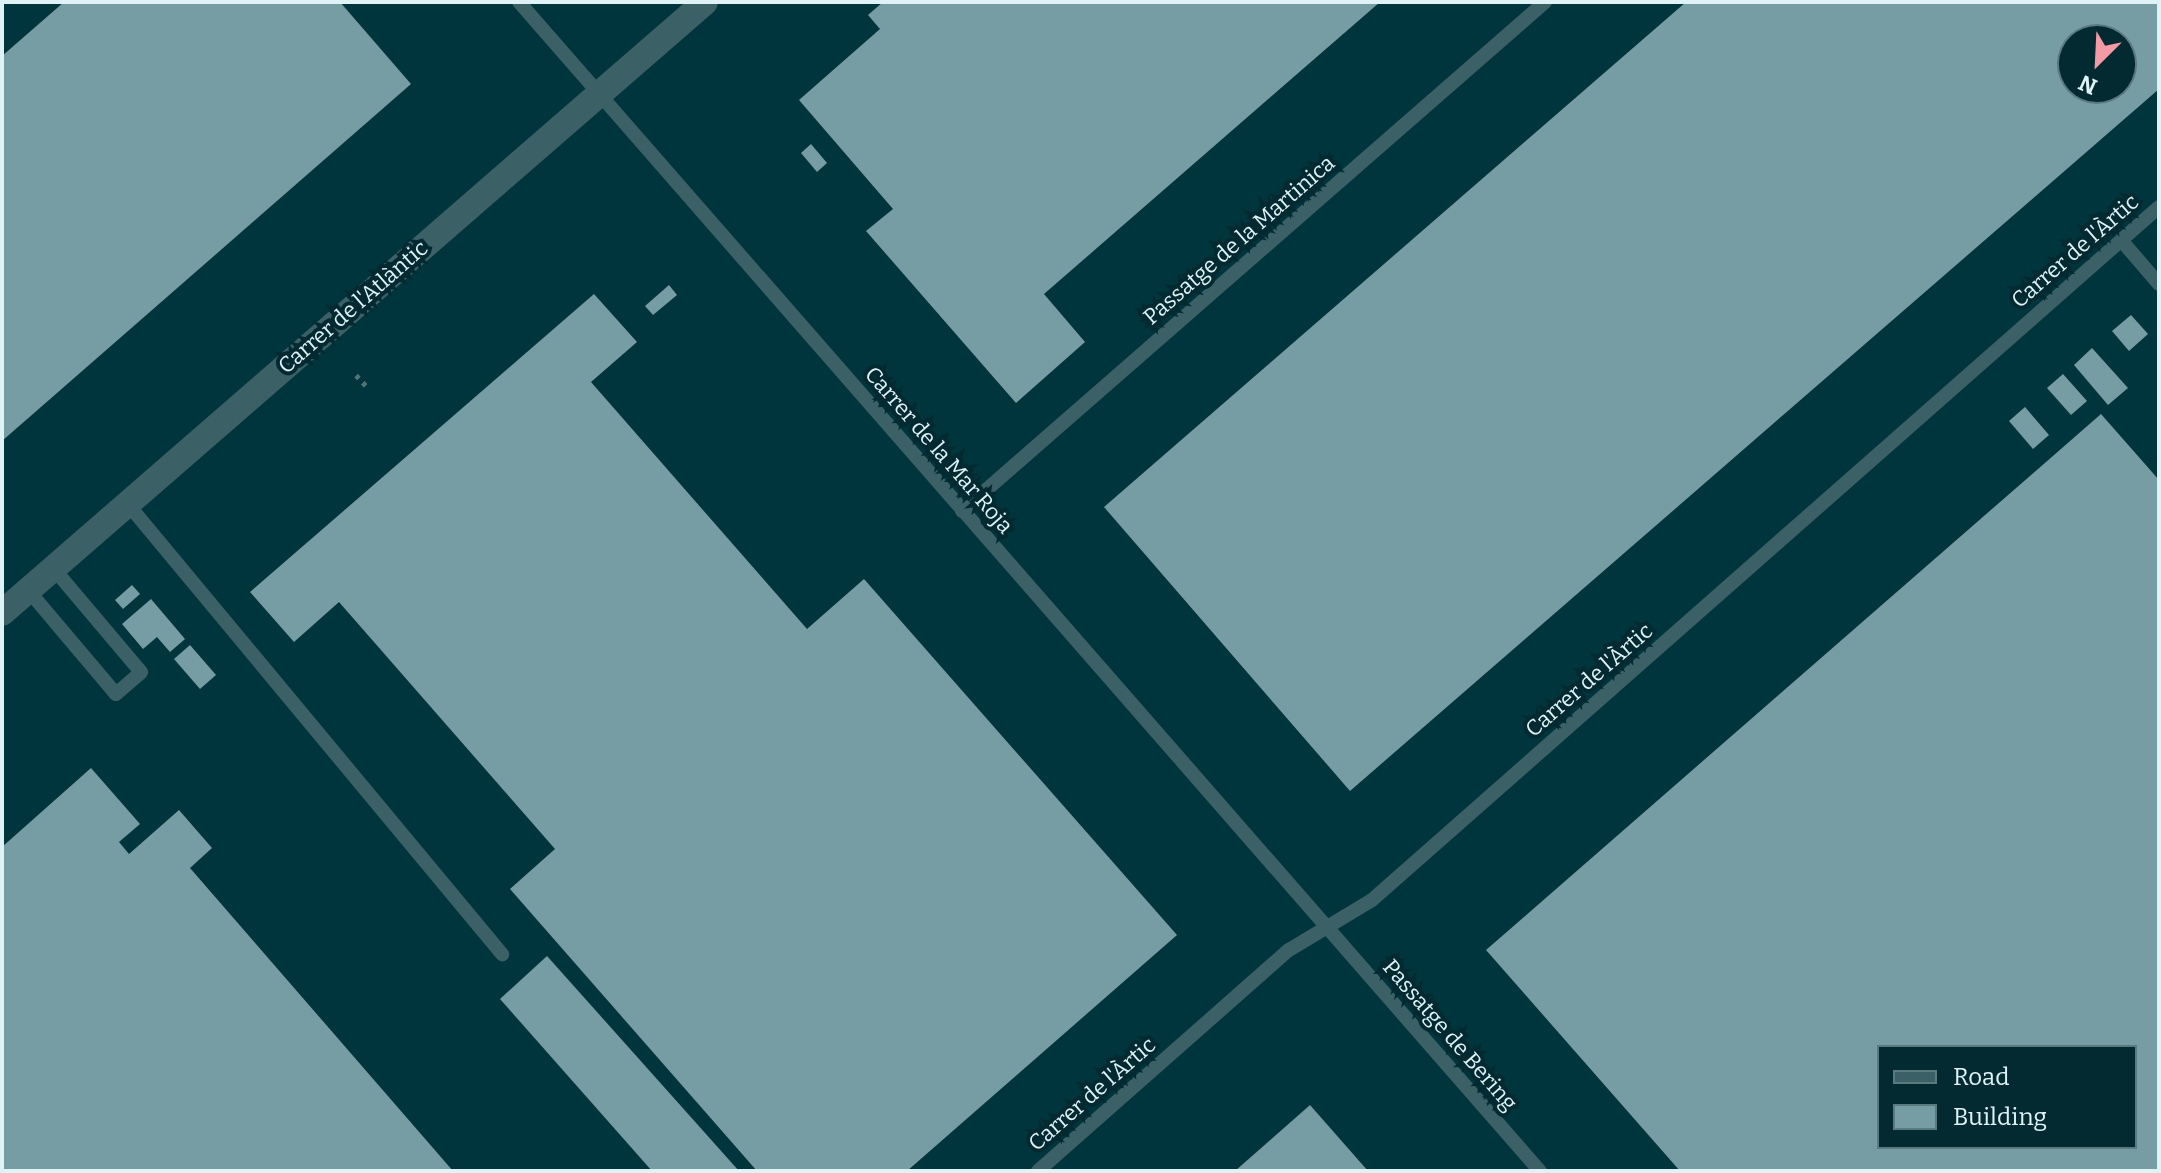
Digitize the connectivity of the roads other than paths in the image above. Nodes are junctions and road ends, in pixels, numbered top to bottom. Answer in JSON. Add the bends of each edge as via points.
{"nodes":[{"id":1,"x":519,"y":2,"type":"edge"},
{"id":2,"x":705,"y":2,"type":"edge"},
{"id":3,"x":1545,"y":2,"type":"edge"},
{"id":4,"x":599,"y":93,"type":"junction"},
{"id":5,"x":2159,"y":207,"type":"edge"},
{"id":6,"x":2121,"y":240,"type":"junction"},
{"id":7,"x":2159,"y":284,"type":"edge"},
{"id":8,"x":127,"y":503,"type":"junction"},
{"id":9,"x":962,"y":511,"type":"junction"},
{"id":10,"x":53,"y":568,"type":"junction"},
{"id":11,"x":28,"y":590,"type":"junction"},
{"id":12,"x":2,"y":613,"type":"edge"},
{"id":13,"x":1326,"y":928,"type":"junction"},
{"id":14,"x":502,"y":954,"type":"dead end"},
{"id":15,"x":1038,"y":1171,"type":"edge"},
{"id":16,"x":1540,"y":1171,"type":"edge"}],
"edges":[{"from":1,"to":4,"type":"lane","name":"Carrer de la Mar Roja"},
{"from":2,"to":4,"type":"street","name":"Carrer de l'Atlàntic"},
{"from":3,"to":9,"type":"lane","name":"Passatge de la Martinica"},
{"from":4,"to":8,"type":"street","name":"Carrer de l'Atlàntic"},
{"from":4,"to":9,"type":"lane","name":"Carrer de la Mar Roja"},
{"from":5,"to":6,"type":"lane","name":"Carrer de l'Àrtic"},
{"from":6,"to":7,"type":"lane"},
{"from":6,"to":13,"type":"lane","name":"Carrer de l'Àrtic","via":[[1381,892]]},
{"from":8,"to":10,"type":"street","name":"Carrer de l'Atlàntic"},
{"from":8,"to":14,"type":"lane"},
{"from":9,"to":13,"type":"lane","name":"Carrer de la Mar Roja"},
{"from":10,"to":11,"type":"street","name":"Carrer de l'Atlàntic"},
{"from":10,"to":11,"type":"lane","via":[[141,672],[116,694]]},
{"from":11,"to":12,"type":"street","name":"Carrer de l'Atlàntic"},
{"from":13,"to":15,"type":"lane","name":"Carrer de l'Àrtic","via":[[1289,950]]},
{"from":13,"to":16,"type":"lane","name":"Passatge de Bering"}]}
